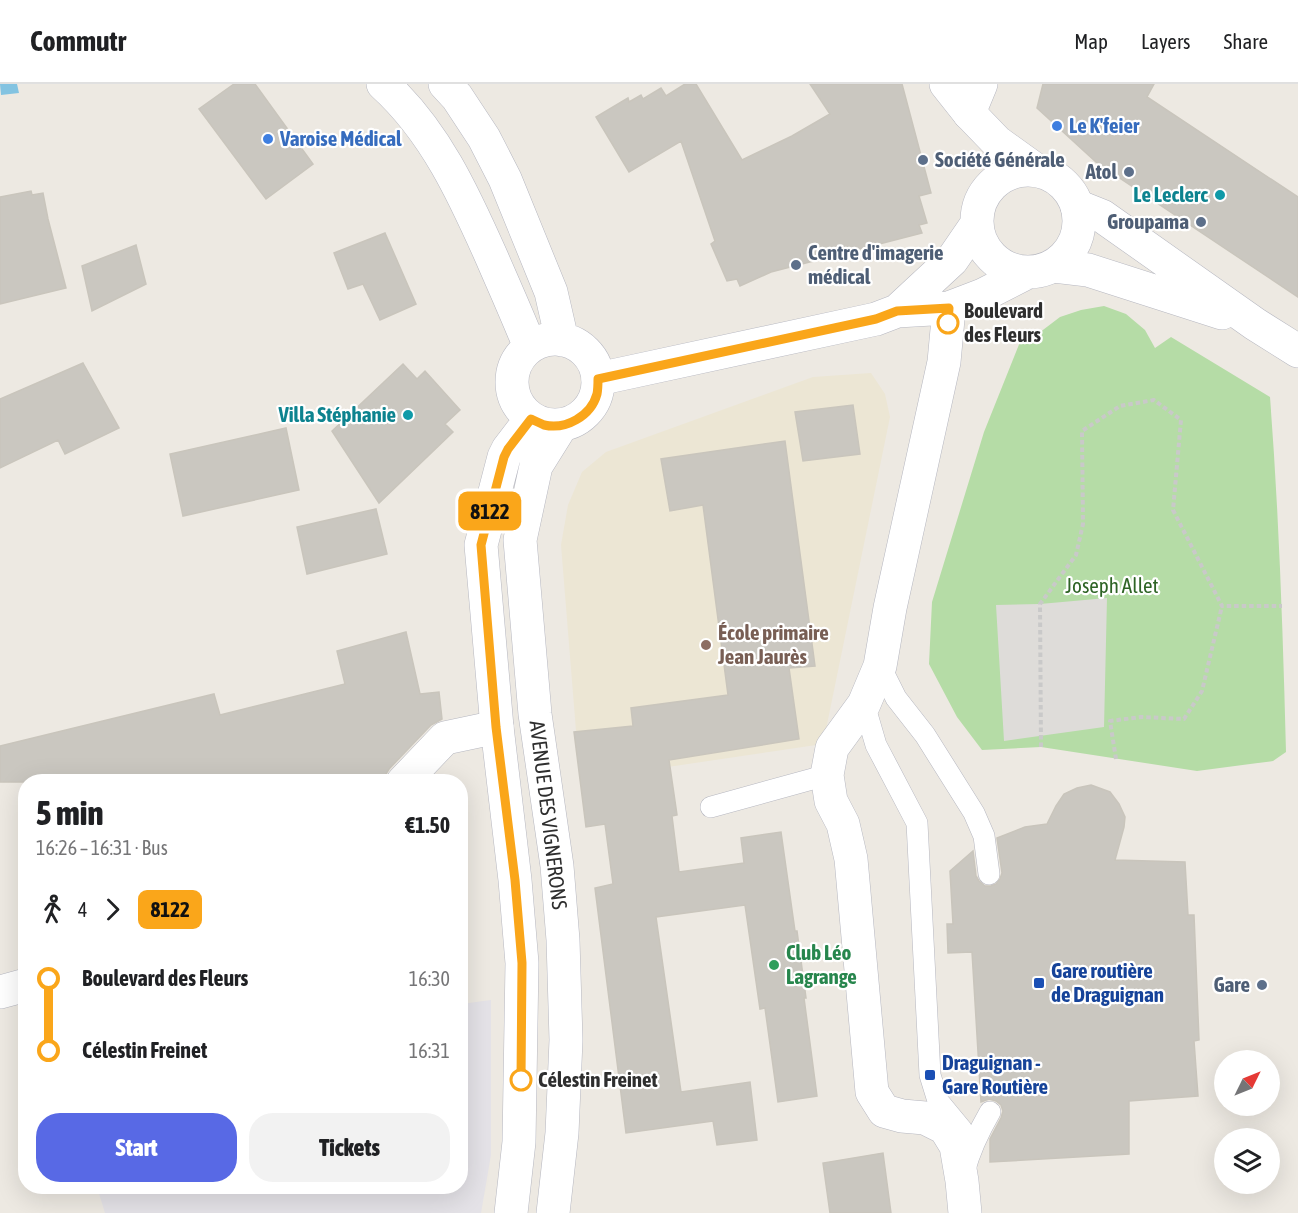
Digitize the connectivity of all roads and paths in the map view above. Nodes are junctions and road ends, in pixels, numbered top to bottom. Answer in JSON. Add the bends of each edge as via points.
{"nodes":[{"id":1,"x":383,"y":84,"type":"edge"},
{"id":2,"x":445,"y":84,"type":"edge"},
{"id":3,"x":946,"y":84,"type":"edge"},
{"id":4,"x":975,"y":99,"type":"edge"},
{"id":5,"x":1036,"y":170,"type":"junction"},
{"id":6,"x":987,"y":188,"type":"junction"},
{"id":7,"x":1077,"y":206,"type":"junction"},
{"id":8,"x":976,"y":225,"type":"junction"},
{"id":9,"x":944,"y":268,"type":"junction"},
{"id":10,"x":1040,"y":269,"type":"junction"},
{"id":11,"x":949,"y":308,"type":"junction"},
{"id":12,"x":897,"y":311,"type":"junction"},
{"id":13,"x":1255,"y":324,"type":"junction"},
{"id":14,"x":562,"y":340,"type":"junction"},
{"id":15,"x":530,"y":347,"type":"junction"},
{"id":16,"x":1298,"y":351,"type":"edge"},
{"id":17,"x":598,"y":379,"type":"junction"},
{"id":18,"x":546,"y":422,"type":"junction"},
{"id":19,"x":1222,"y":606,"type":"junction"},
{"id":20,"x":1282,"y":606,"type":"dead end"},
{"id":21,"x":880,"y":666,"type":"junction"},
{"id":22,"x":864,"y":704,"type":"junction"},
{"id":23,"x":496,"y":727,"type":"junction"},
{"id":24,"x":1041,"y":747,"type":"dead end"},
{"id":25,"x":1116,"y":759,"type":"dead end"},
{"id":26,"x":411,"y":774,"type":"edge"},
{"id":27,"x":827,"y":775,"type":"junction"},
{"id":28,"x":711,"y":807,"type":"dead end"},
{"id":29,"x":989,"y":874,"type":"dead end"},
{"id":30,"x":18,"y":987,"type":"edge"},
{"id":31,"x":0,"y":992,"type":"edge"},
{"id":32,"x":990,"y":1112,"type":"dead end"},
{"id":33,"x":965,"y":1184,"type":"edge"},
{"id":34,"x":511,"y":1213,"type":"edge"},
{"id":35,"x":553,"y":1213,"type":"edge"}],
"edges":[{"from":1,"to":15,"type":"street","via":[[435,144],[458,185]]},
{"from":2,"to":14,"type":"street","via":[[458,97],[506,179],[551,292]]},
{"from":3,"to":4,"type":"street"},
{"from":4,"to":5,"type":"street","via":[[997,142]]},
{"from":4,"to":6,"type":"street","via":[[991,185]]},
{"from":5,"to":6,"type":"street","via":[[1014,171]]},
{"from":5,"to":7,"type":"street","via":[[1062,182]]},
{"from":6,"to":8,"type":"street"},
{"from":7,"to":10,"type":"street","via":[[1076,240],[1067,255]]},
{"from":7,"to":13,"type":"street","via":[[1102,216]]},
{"from":8,"to":9,"type":"street"},
{"from":8,"to":10,"type":"street","via":[[984,248],[1002,266],[1014,270]]},
{"from":9,"to":11,"type":"lane"},
{"from":9,"to":12,"type":"street"},
{"from":10,"to":11,"type":"street"},
{"from":10,"to":13,"type":"street","via":[[1088,270]]},
{"from":11,"to":12,"type":"street"},
{"from":11,"to":21,"type":"street","via":[[944,362]]},
{"from":12,"to":17,"type":"street","via":[[876,319]]},
{"from":13,"to":16,"type":"street"},
{"from":14,"to":15,"type":"street","via":[[551,339]]},
{"from":14,"to":17,"type":"street","via":[[587,353]]},
{"from":15,"to":18,"type":"street","via":[[514,369],[514,397],[520,409]]},
{"from":17,"to":18,"type":"street","name":"AVENUE DES VIGNERONS","via":[[589,410],[577,420]]},
{"from":18,"to":23,"type":"street","name":"AVENUE DES VIGNERONS","via":[[508,449],[481,545]]},
{"from":18,"to":35,"type":"street","name":"AVENUE DES VIGNERONS","via":[[520,540],[535,714],[557,866],[563,940],[566,1040]]},
{"from":19,"to":20,"type":"path"},
{"from":19,"to":24,"type":"path","via":[[1173,510],[1181,420],[1154,400],[1120,406],[1082,431],[1083,524],[1076,555],[1040,604]]},
{"from":19,"to":25,"type":"path","via":[[1202,691],[1184,719],[1141,717],[1110,721]]},
{"from":21,"to":22,"type":"street"},
{"from":21,"to":29,"type":"lane","via":[[896,698],[925,735],[974,813],[984,836]]},
{"from":22,"to":27,"type":"street","via":[[832,748]]},
{"from":22,"to":33,"type":"lane","via":[[876,745],[917,823],[930,1075],[938,1101],[962,1130]]},
{"from":23,"to":26,"type":"street","via":[[446,738]]},
{"from":23,"to":34,"type":"street","name":"AVENUE DES VIGNERONS","via":[[522,963],[519,1142]]},
{"from":27,"to":28,"type":"lane"},
{"from":27,"to":33,"type":"street","via":[[831,801],[843,824],[851,859],[872,1092],[884,1111],[925,1118],[945,1128],[956,1146]]},
{"from":30,"to":31,"type":"street"},
{"from":32,"to":33,"type":"lane","via":[[981,1127]]}]}
